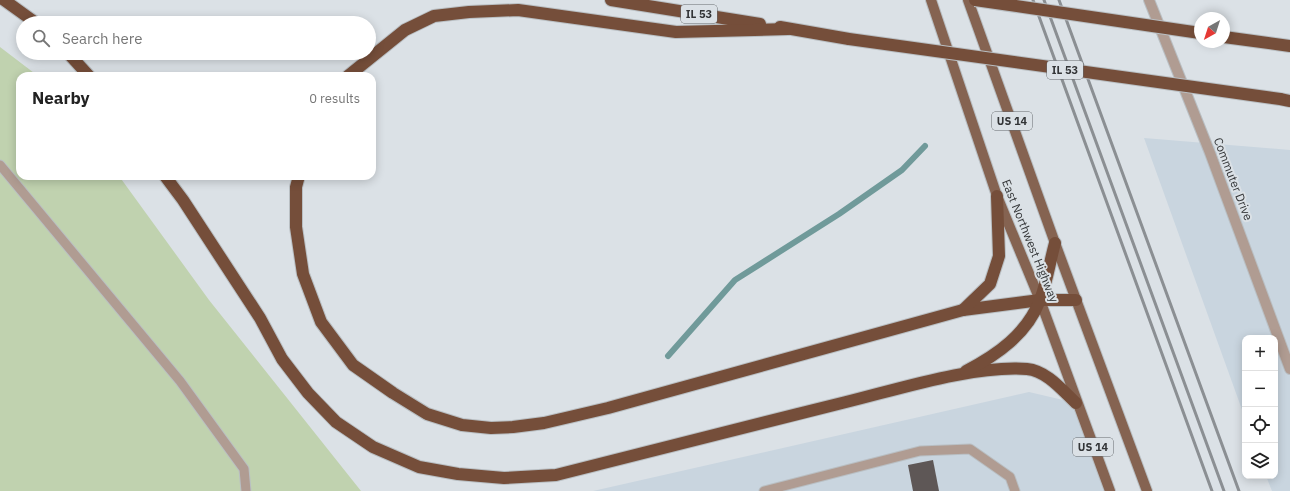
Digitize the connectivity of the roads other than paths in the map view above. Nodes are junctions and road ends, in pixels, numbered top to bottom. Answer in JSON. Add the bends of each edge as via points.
{"nodes":[{"id":1,"x":4,"y":0,"type":"edge"},
{"id":2,"x":611,"y":0,"type":"edge"},
{"id":3,"x":930,"y":0,"type":"edge"},
{"id":4,"x":968,"y":0,"type":"edge"},
{"id":5,"x":975,"y":0,"type":"edge"},
{"id":6,"x":1149,"y":0,"type":"edge"},
{"id":7,"x":26,"y":16,"type":"edge"},
{"id":8,"x":788,"y":29,"type":"junction"},
{"id":9,"x":1194,"y":32,"type":"edge"},
{"id":10,"x":1230,"y":38,"type":"edge"},
{"id":11,"x":1290,"y":46,"type":"edge"},
{"id":12,"x":376,"y":53,"type":"edge"},
{"id":13,"x":74,"y":60,"type":"edge"},
{"id":14,"x":368,"y":60,"type":"edge"},
{"id":15,"x":85,"y":72,"type":"edge"},
{"id":16,"x":353,"y":72,"type":"edge"},
{"id":17,"x":1285,"y":100,"type":"edge"},
{"id":18,"x":0,"y":165,"type":"edge"},
{"id":19,"x":168,"y":180,"type":"edge"},
{"id":20,"x":298,"y":180,"type":"edge"},
{"id":21,"x":997,"y":196,"type":"junction"},
{"id":22,"x":1055,"y":242,"type":"junction"},
{"id":23,"x":1040,"y":300,"type":"junction"},
{"id":24,"x":1076,"y":300,"type":"junction"},
{"id":25,"x":963,"y":310,"type":"junction"},
{"id":26,"x":1290,"y":369,"type":"edge"},
{"id":27,"x":956,"y":376,"type":"junction"},
{"id":28,"x":1076,"y":402,"type":"junction"},
{"id":29,"x":246,"y":491,"type":"edge"},
{"id":30,"x":764,"y":491,"type":"edge"},
{"id":31,"x":1015,"y":491,"type":"edge"},
{"id":32,"x":1110,"y":491,"type":"edge"},
{"id":33,"x":1147,"y":491,"type":"edge"}],
"edges":[{"from":1,"to":7,"type":"highway"},
{"from":2,"to":8,"type":"highway","number":"IL 53"},
{"from":3,"to":21,"type":"main road","name":"East Northwest Highway","number":"US 14"},
{"from":4,"to":22,"type":"main road","name":"East Northwest Highway","number":"US 14"},
{"from":5,"to":9,"type":"highway","bridge":true},
{"from":6,"to":26,"type":"street","name":"Commuter Drive","via":[[1210,153]]},
{"from":8,"to":12,"type":"highway","via":[[676,32],[518,10],[469,12],[434,16],[405,30]]},
{"from":8,"to":17,"type":"highway","number":"IL 53","bridge":true},
{"from":10,"to":11,"type":"highway"},
{"from":13,"to":15,"type":"highway"},
{"from":14,"to":16,"type":"highway"},
{"from":18,"to":29,"type":"lane","via":[[180,381],[244,469]]},
{"from":19,"to":27,"type":"highway","via":[[260,318],[282,358],[308,393],[336,422],[373,447],[419,467],[504,478],[556,475]]},
{"from":20,"to":25,"type":"highway","via":[[296,227],[303,274],[321,322],[353,364],[381,385],[428,414],[462,425],[513,428],[544,423],[608,408]]},
{"from":21,"to":23,"type":"main road","name":"East Northwest Highway","number":"US 14"},
{"from":21,"to":25,"type":"highway","via":[[999,256],[990,284]]},
{"from":22,"to":23,"type":"highway"},
{"from":22,"to":24,"type":"main road","name":"East Northwest Highway","number":"US 14"},
{"from":23,"to":24,"type":"highway"},
{"from":23,"to":25,"type":"highway"},
{"from":23,"to":27,"type":"highway","via":[[1026,324],[1009,344]]},
{"from":23,"to":28,"type":"main road","name":"East Northwest Highway","number":"US 14"},
{"from":24,"to":33,"type":"main road","name":"East Northwest Highway","number":"US 14"},
{"from":27,"to":28,"type":"highway","via":[[996,369],[1028,369],[1046,376]]},
{"from":28,"to":32,"type":"main road","name":"East Northwest Highway","number":"US 14"},
{"from":30,"to":31,"type":"lane","via":[[920,451],[970,449],[1010,477]]}]}
